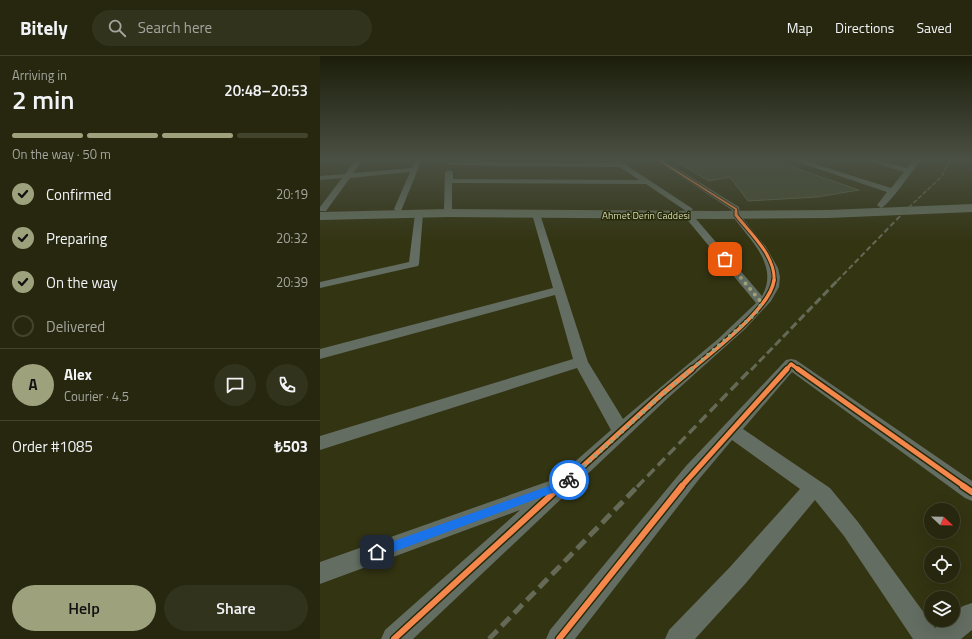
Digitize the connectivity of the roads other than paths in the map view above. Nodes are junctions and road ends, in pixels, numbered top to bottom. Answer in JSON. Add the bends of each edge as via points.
{"nodes":[{"id":1,"x":341,"y":186,"type":"edge"},
{"id":2,"x":407,"y":186,"type":"edge"},
{"id":3,"x":449,"y":186,"type":"edge"},
{"id":4,"x":653,"y":186,"type":"edge"},
{"id":5,"x":699,"y":186,"type":"edge"},
{"id":6,"x":878,"y":186,"type":"edge"},
{"id":7,"x":897,"y":186,"type":"edge"},
{"id":8,"x":893,"y":191,"type":"junction"},
{"id":9,"x":972,"y":201,"type":"edge"},
{"id":10,"x":881,"y":205,"type":"junction"},
{"id":11,"x":972,"y":208,"type":"edge"},
{"id":12,"x":398,"y":209,"type":"junction"},
{"id":13,"x":448,"y":209,"type":"junction"},
{"id":14,"x":321,"y":211,"type":"edge"},
{"id":15,"x":689,"y":212,"type":"junction"},
{"id":16,"x":736,"y":212,"type":"junction"},
{"id":17,"x":419,"y":214,"type":"junction"},
{"id":18,"x":536,"y":214,"type":"junction"},
{"id":19,"x":320,"y":285,"type":"edge"},
{"id":20,"x":559,"y":290,"type":"junction"},
{"id":21,"x":762,"y":303,"type":"junction"},
{"id":22,"x":320,"y":354,"type":"edge"},
{"id":23,"x":581,"y":362,"type":"junction"},
{"id":24,"x":731,"y":430,"type":"junction"},
{"id":25,"x":621,"y":432,"type":"junction"},
{"id":26,"x":320,"y":443,"type":"edge"},
{"id":27,"x":563,"y":485,"type":"junction"},
{"id":28,"x":813,"y":488,"type":"junction"},
{"id":29,"x":972,"y":492,"type":"edge"},
{"id":30,"x":320,"y":573,"type":"edge"},
{"id":31,"x":972,"y":615,"type":"edge"},
{"id":32,"x":394,"y":639,"type":"edge"},
{"id":33,"x":559,"y":639,"type":"edge"},
{"id":34,"x":678,"y":639,"type":"edge"},
{"id":35,"x":928,"y":639,"type":"edge"},
{"id":36,"x":940,"y":639,"type":"edge"}],
"edges":[{"from":1,"to":14,"type":"street"},
{"from":2,"to":12,"type":"street"},
{"from":3,"to":13,"type":"street"},
{"from":4,"to":15,"type":"street"},
{"from":5,"to":16,"type":"street"},
{"from":6,"to":8,"type":"street"},
{"from":7,"to":8,"type":"street"},
{"from":8,"to":10,"type":"street"},
{"from":9,"to":10,"type":"main road","name":"Ahmet Derin Caddesi"},
{"from":10,"to":16,"type":"main road","name":"Ahmet Derin Caddesi"},
{"from":11,"to":16,"type":"main road","name":"Ahmet Derin Caddesi","via":[[828,214]]},
{"from":12,"to":13,"type":"main road","name":"Ahmet Derin Caddesi"},
{"from":12,"to":14,"type":"main road","name":"Ahmet Derin Caddesi"},
{"from":13,"to":15,"type":"main road","name":"Ahmet Derin Caddesi"},
{"from":14,"to":17,"type":"main road","name":"Ahmet Derin Caddesi"},
{"from":15,"to":16,"type":"main road","name":"Ahmet Derin Caddesi"},
{"from":15,"to":18,"type":"main road","name":"Ahmet Derin Caddesi"},
{"from":15,"to":21,"type":"street"},
{"from":16,"to":21,"type":"street","via":[[771,260],[775,274],[772,289]]},
{"from":17,"to":18,"type":"main road","name":"Ahmet Derin Caddesi"},
{"from":17,"to":19,"type":"street","via":[[414,264]]},
{"from":18,"to":20,"type":"street"},
{"from":20,"to":22,"type":"street"},
{"from":20,"to":23,"type":"street"},
{"from":21,"to":25,"type":"street","via":[[755,314]]},
{"from":23,"to":25,"type":"street"},
{"from":23,"to":26,"type":"street"},
{"from":24,"to":28,"type":"street"},
{"from":24,"to":29,"type":"street","via":[[791,364]]},
{"from":24,"to":33,"type":"street","via":[[693,472]]},
{"from":25,"to":27,"type":"street"},
{"from":27,"to":30,"type":"street"},
{"from":27,"to":32,"type":"street"},
{"from":28,"to":34,"type":"street","via":[[738,575]]},
{"from":28,"to":35,"type":"street","via":[[823,494],[851,529]]},
{"from":31,"to":36,"type":"street"}]}
